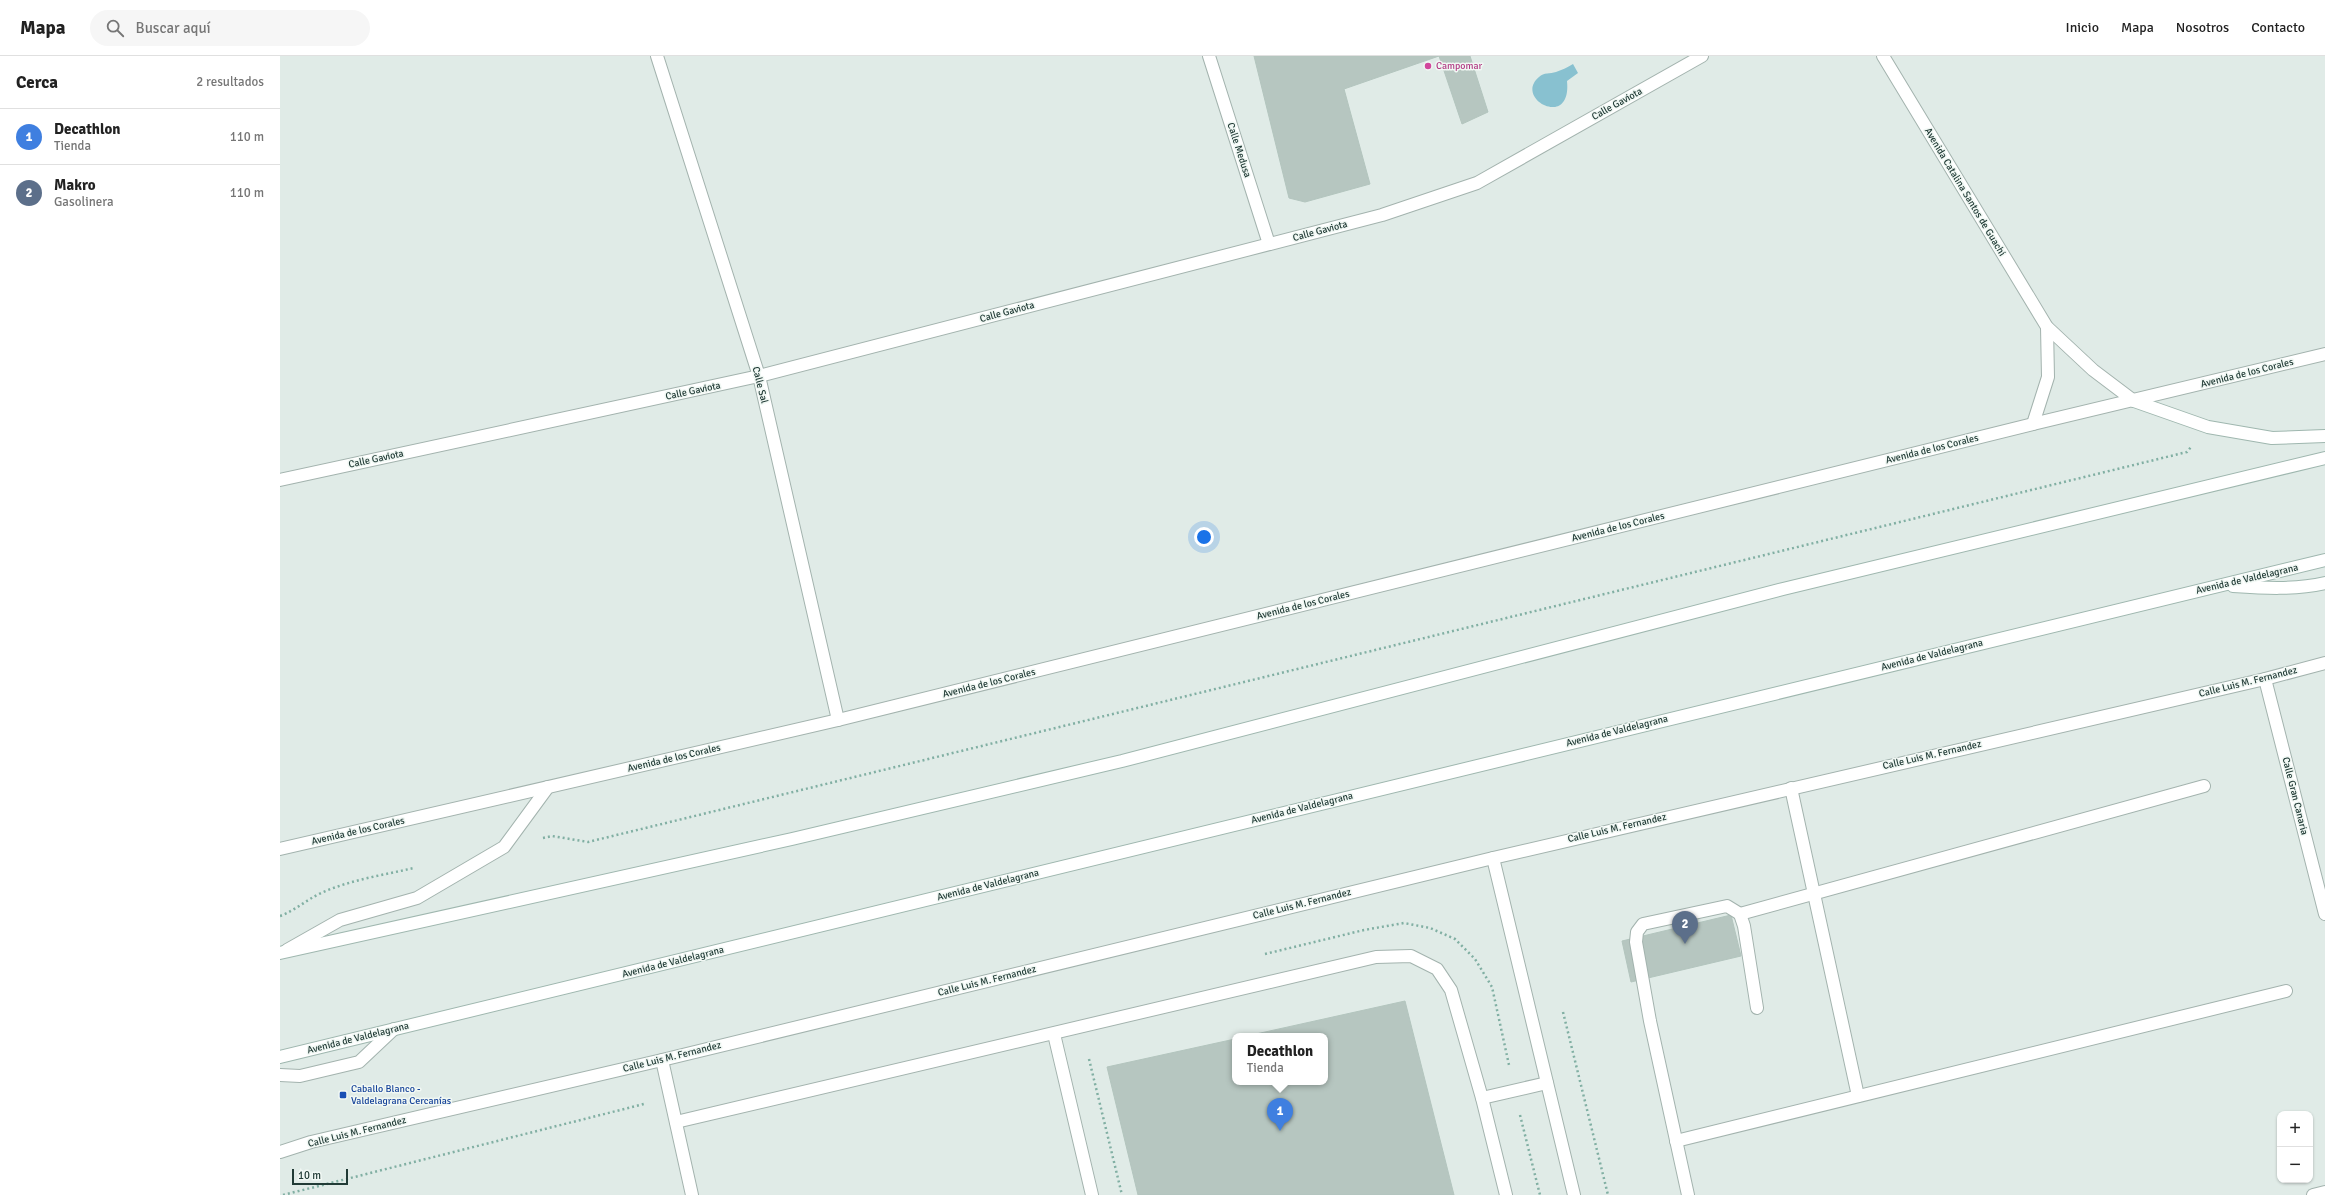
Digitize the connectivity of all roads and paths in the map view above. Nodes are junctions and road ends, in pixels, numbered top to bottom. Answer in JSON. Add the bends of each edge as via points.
{"nodes":[{"id":1,"x":657,"y":56,"type":"edge"},
{"id":2,"x":1209,"y":56,"type":"edge"},
{"id":3,"x":1702,"y":56,"type":"edge"},
{"id":4,"x":1883,"y":56,"type":"edge"},
{"id":5,"x":1269,"y":244,"type":"junction"},
{"id":6,"x":2047,"y":327,"type":"junction"},
{"id":7,"x":2325,"y":354,"type":"edge"},
{"id":8,"x":759,"y":376,"type":"junction"},
{"id":9,"x":2134,"y":401,"type":"junction"},
{"id":10,"x":2033,"y":424,"type":"junction"},
{"id":11,"x":2208,"y":427,"type":"junction"},
{"id":12,"x":2325,"y":436,"type":"edge"},
{"id":13,"x":2325,"y":458,"type":"edge"},
{"id":14,"x":280,"y":480,"type":"edge"},
{"id":15,"x":2325,"y":560,"type":"edge"},
{"id":16,"x":2325,"y":583,"type":"edge"},
{"id":17,"x":2222,"y":585,"type":"junction"},
{"id":18,"x":2325,"y":663,"type":"edge"},
{"id":19,"x":2265,"y":679,"type":"junction"},
{"id":20,"x":838,"y":720,"type":"junction"},
{"id":21,"x":2204,"y":786,"type":"dead end"},
{"id":22,"x":548,"y":787,"type":"junction"},
{"id":23,"x":1791,"y":788,"type":"junction"},
{"id":24,"x":504,"y":847,"type":"junction"},
{"id":25,"x":280,"y":849,"type":"edge"},
{"id":26,"x":1492,"y":858,"type":"junction"},
{"id":27,"x":419,"y":867,"type":"dead end"},
{"id":28,"x":1814,"y":895,"type":"junction"},
{"id":29,"x":1740,"y":914,"type":"junction"},
{"id":30,"x":2325,"y":914,"type":"edge"},
{"id":31,"x":280,"y":916,"type":"edge"},
{"id":32,"x":283,"y":952,"type":"edge"},
{"id":33,"x":2286,"y":991,"type":"dead end"},
{"id":34,"x":1757,"y":1008,"type":"dead end"},
{"id":35,"x":1563,"y":1012,"type":"dead end"},
{"id":36,"x":394,"y":1030,"type":"junction"},
{"id":37,"x":1054,"y":1034,"type":"junction"},
{"id":38,"x":280,"y":1057,"type":"edge"},
{"id":39,"x":1089,"y":1059,"type":"dead end"},
{"id":40,"x":662,"y":1060,"type":"junction"},
{"id":41,"x":280,"y":1075,"type":"edge"},
{"id":42,"x":1547,"y":1083,"type":"junction"},
{"id":43,"x":1858,"y":1096,"type":"junction"},
{"id":44,"x":1482,"y":1098,"type":"junction"},
{"id":45,"x":644,"y":1104,"type":"dead end"},
{"id":46,"x":676,"y":1122,"type":"junction"},
{"id":47,"x":1676,"y":1140,"type":"junction"},
{"id":48,"x":280,"y":1152,"type":"edge"},
{"id":49,"x":2325,"y":1192,"type":"edge"},
{"id":50,"x":283,"y":1195,"type":"edge"},
{"id":51,"x":692,"y":1195,"type":"edge"},
{"id":52,"x":1092,"y":1195,"type":"edge"},
{"id":53,"x":1122,"y":1195,"type":"edge"},
{"id":54,"x":1506,"y":1195,"type":"edge"},
{"id":55,"x":1574,"y":1195,"type":"edge"},
{"id":56,"x":1608,"y":1195,"type":"edge"},
{"id":57,"x":1688,"y":1195,"type":"edge"},
{"id":58,"x":2313,"y":1195,"type":"edge"}],
"edges":[{"from":1,"to":8,"type":"street","name":"Calle Sal"},
{"from":2,"to":5,"type":"street","name":"Calle Medusa"},
{"from":3,"to":5,"type":"street","name":"Calle Gaviota","via":[[1477,182],[1382,214]]},
{"from":4,"to":6,"type":"street","name":"Avenida Catalina Santos de Guachi"},
{"from":5,"to":8,"type":"street","name":"Calle Gaviota"},
{"from":6,"to":9,"type":"street","name":"Avenida Catalina Santos de Guachi","via":[[2093,370]]},
{"from":6,"to":10,"type":"street","via":[[2048,377]]},
{"from":7,"to":9,"type":"street","name":"Avenida de los Corales"},
{"from":8,"to":14,"type":"street","name":"Calle Gaviota"},
{"from":8,"to":20,"type":"street","name":"Calle Sal"},
{"from":9,"to":10,"type":"street","name":"Avenida de los Corales"},
{"from":9,"to":11,"type":"street"},
{"from":10,"to":20,"type":"street","name":"Avenida de los Corales"},
{"from":11,"to":12,"type":"street","via":[[2272,438]]},
{"from":11,"to":24,"type":"path","via":[[2187,452],[588,842],[552,836]]},
{"from":13,"to":32,"type":"street","via":[[1783,588],[1122,761],[792,839]]},
{"from":15,"to":17,"type":"street","name":"Avenida de Valdelagrana"},
{"from":16,"to":17,"type":"street","via":[[2314,586],[2266,588]]},
{"from":17,"to":36,"type":"street","name":"Avenida de Valdelagrana"},
{"from":18,"to":19,"type":"street","name":"Calle Luis M. Fernandez"},
{"from":19,"to":23,"type":"street","name":"Calle Luis M. Fernandez"},
{"from":19,"to":30,"type":"street","name":"Calle Gran Canaria"},
{"from":20,"to":22,"type":"street","name":"Avenida de los Corales"},
{"from":21,"to":28,"type":"street"},
{"from":22,"to":24,"type":"street"},
{"from":22,"to":25,"type":"street","name":"Avenida de los Corales"},
{"from":23,"to":26,"type":"street","name":"Calle Luis M. Fernandez"},
{"from":23,"to":28,"type":"street"},
{"from":24,"to":32,"type":"street","via":[[417,898],[340,920]]},
{"from":26,"to":40,"type":"street","name":"Calle Luis M. Fernandez"},
{"from":26,"to":42,"type":"street"},
{"from":27,"to":31,"type":"path","via":[[350,883],[320,894],[294,911]]},
{"from":28,"to":29,"type":"street"},
{"from":28,"to":43,"type":"street"},
{"from":29,"to":34,"type":"street"},
{"from":29,"to":47,"type":"street","via":[[1727,906],[1643,924],[1637,932],[1636,942],[1650,1021]]},
{"from":33,"to":43,"type":"street"},
{"from":35,"to":56,"type":"path"},
{"from":36,"to":38,"type":"street","name":"Avenida de Valdelagrana"},
{"from":36,"to":41,"type":"street","via":[[359,1062],[300,1076]]},
{"from":37,"to":44,"type":"street","via":[[1376,958],[1411,956],[1437,969],[1451,990]]},
{"from":37,"to":46,"type":"street"},
{"from":37,"to":52,"type":"street"},
{"from":39,"to":53,"type":"path"},
{"from":40,"to":46,"type":"street"},
{"from":40,"to":48,"type":"street","name":"Calle Luis M. Fernandez","via":[[311,1142]]},
{"from":42,"to":44,"type":"street"},
{"from":42,"to":55,"type":"street"},
{"from":43,"to":47,"type":"street"},
{"from":44,"to":54,"type":"street"},
{"from":45,"to":50,"type":"path"},
{"from":46,"to":51,"type":"street"},
{"from":47,"to":57,"type":"street"},
{"from":49,"to":58,"type":"street"}]}
